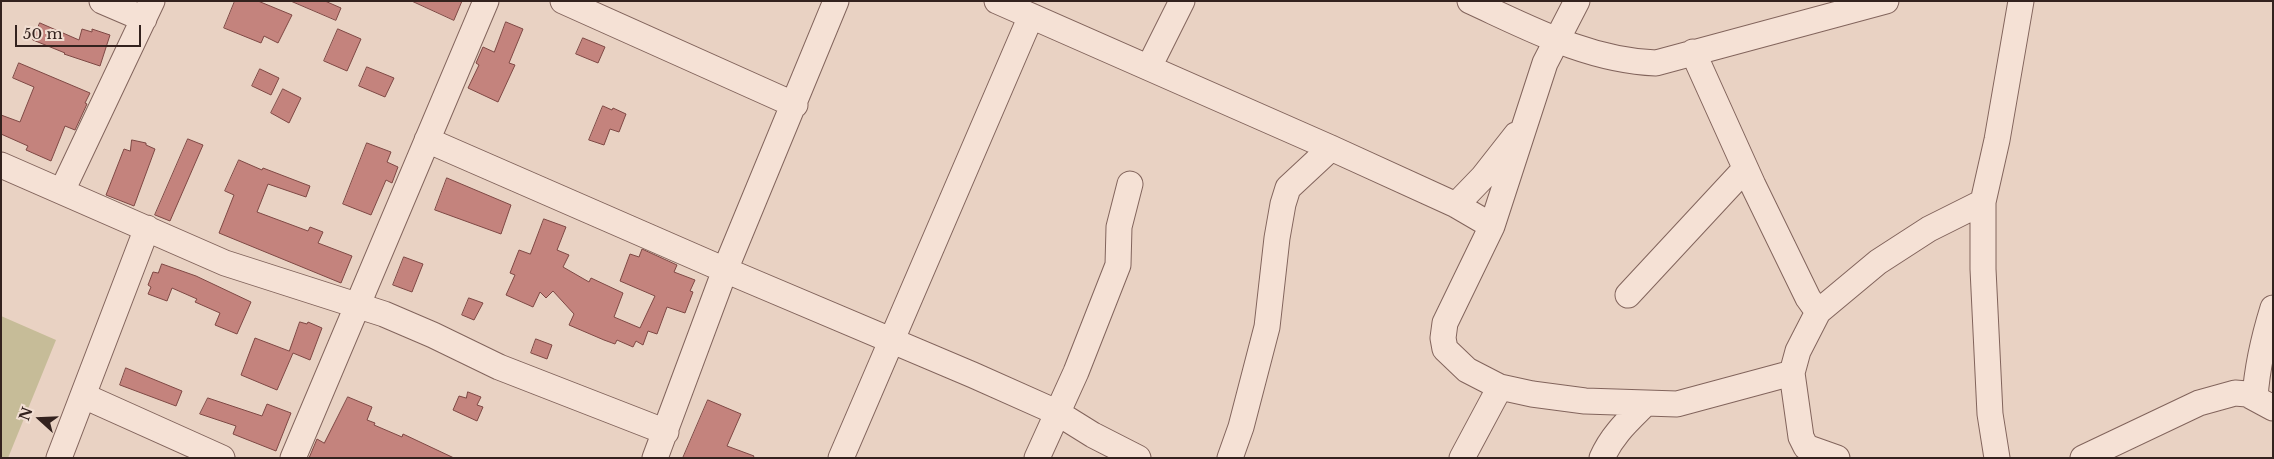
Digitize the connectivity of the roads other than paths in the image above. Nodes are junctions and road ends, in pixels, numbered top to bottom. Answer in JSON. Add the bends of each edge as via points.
{"nodes":[{"id":1,"x":102,"y":1,"type":"edge"},
{"id":2,"x":486,"y":1,"type":"edge"},
{"id":3,"x":563,"y":1,"type":"edge"},
{"id":4,"x":836,"y":1,"type":"edge"},
{"id":5,"x":997,"y":1,"type":"edge"},
{"id":6,"x":1182,"y":1,"type":"edge"},
{"id":7,"x":1470,"y":1,"type":"edge"},
{"id":8,"x":1577,"y":1,"type":"edge"},
{"id":9,"x":1886,"y":1,"type":"edge"},
{"id":10,"x":2021,"y":1,"type":"edge"},
{"id":11,"x":148,"y":10,"type":"edge"},
{"id":12,"x":1031,"y":16,"type":"junction"},
{"id":13,"x":1557,"y":41,"type":"junction"},
{"id":14,"x":1693,"y":52,"type":"junction"},
{"id":15,"x":1149,"y":67,"type":"junction"},
{"id":16,"x":795,"y":105,"type":"junction"},
{"id":17,"x":1525,"y":123,"type":"junction"},
{"id":18,"x":427,"y":140,"type":"junction"},
{"id":19,"x":1331,"y":148,"type":"junction"},
{"id":20,"x":1,"y":165,"type":"edge"},
{"id":21,"x":1745,"y":169,"type":"junction"},
{"id":22,"x":1130,"y":184,"type":"dead end"},
{"id":23,"x":62,"y":191,"type":"junction"},
{"id":24,"x":1983,"y":202,"type":"junction"},
{"id":25,"x":1456,"y":205,"type":"junction"},
{"id":26,"x":1492,"y":226,"type":"junction"},
{"id":27,"x":147,"y":228,"type":"junction"},
{"id":28,"x":725,"y":270,"type":"junction"},
{"id":29,"x":1628,"y":295,"type":"dead end"},
{"id":30,"x":358,"y":305,"type":"junction"},
{"id":31,"x":2273,"y":308,"type":"edge"},
{"id":32,"x":1818,"y":312,"type":"junction"},
{"id":33,"x":891,"y":340,"type":"junction"},
{"id":34,"x":1792,"y":374,"type":"junction"},
{"id":35,"x":1500,"y":387,"type":"junction"},
{"id":36,"x":84,"y":396,"type":"junction"},
{"id":37,"x":2264,"y":403,"type":"edge"},
{"id":38,"x":1645,"y":404,"type":"junction"},
{"id":39,"x":1056,"y":412,"type":"junction"},
{"id":40,"x":666,"y":432,"type":"junction"},
{"id":41,"x":59,"y":458,"type":"edge"},
{"id":42,"x":222,"y":458,"type":"edge"},
{"id":43,"x":293,"y":458,"type":"edge"},
{"id":44,"x":655,"y":458,"type":"edge"},
{"id":45,"x":841,"y":458,"type":"edge"},
{"id":46,"x":1037,"y":458,"type":"edge"},
{"id":47,"x":1138,"y":458,"type":"edge"},
{"id":48,"x":1230,"y":458,"type":"edge"},
{"id":49,"x":1462,"y":458,"type":"edge"},
{"id":50,"x":1602,"y":458,"type":"edge"},
{"id":51,"x":1837,"y":458,"type":"edge"},
{"id":52,"x":1997,"y":458,"type":"edge"},
{"id":53,"x":2082,"y":458,"type":"edge"}],
"edges":[{"from":1,"to":11,"type":"street"},
{"from":2,"to":18,"type":"street"},
{"from":3,"to":16,"type":"street"},
{"from":4,"to":16,"type":"street"},
{"from":5,"to":12,"type":"street"},
{"from":6,"to":15,"type":"street"},
{"from":7,"to":13,"type":"street"},
{"from":8,"to":13,"type":"street"},
{"from":9,"to":14,"type":"street"},
{"from":10,"to":24,"type":"street"},
{"from":11,"to":23,"type":"street"},
{"from":12,"to":15,"type":"street"},
{"from":12,"to":33,"type":"street"},
{"from":13,"to":14,"type":"street","via":[[1626,62],[1656,63]]},
{"from":13,"to":17,"type":"street","via":[[1545,63]]},
{"from":14,"to":21,"type":"street"},
{"from":15,"to":19,"type":"street"},
{"from":16,"to":28,"type":"street"},
{"from":17,"to":25,"type":"street","via":[[1484,177]]},
{"from":17,"to":26,"type":"street"},
{"from":18,"to":28,"type":"street"},
{"from":18,"to":30,"type":"street"},
{"from":19,"to":25,"type":"street"},
{"from":19,"to":48,"type":"street","via":[[1288,188],[1277,238],[1267,327]]},
{"from":20,"to":23,"type":"street"},
{"from":21,"to":29,"type":"street"},
{"from":21,"to":32,"type":"street","via":[[1808,298]]},
{"from":22,"to":39,"type":"street","via":[[1119,227],[1118,265],[1076,372]]},
{"from":23,"to":27,"type":"street"},
{"from":24,"to":32,"type":"street","via":[[1929,229],[1878,262]]},
{"from":24,"to":52,"type":"street","via":[[1990,414]]},
{"from":25,"to":26,"type":"street"},
{"from":26,"to":35,"type":"street","via":[[1445,323],[1443,338],[1445,349],[1467,370]]},
{"from":27,"to":30,"type":"street","via":[[225,263]]},
{"from":27,"to":36,"type":"street"},
{"from":28,"to":33,"type":"street"},
{"from":28,"to":40,"type":"street"},
{"from":30,"to":40,"type":"street","via":[[433,335],[499,367]]},
{"from":30,"to":43,"type":"street"},
{"from":31,"to":37,"type":"street","via":[[2260,355]]},
{"from":32,"to":34,"type":"street","via":[[1798,351]]},
{"from":33,"to":39,"type":"street"},
{"from":33,"to":45,"type":"street"},
{"from":34,"to":38,"type":"street","via":[[1677,404]]},
{"from":34,"to":51,"type":"street","via":[[1798,420],[1806,447]]},
{"from":35,"to":38,"type":"street","via":[[1585,401]]},
{"from":35,"to":49,"type":"street"},
{"from":36,"to":41,"type":"street"},
{"from":36,"to":42,"type":"street"},
{"from":37,"to":53,"type":"street","via":[[2247,394],[2235,393],[2199,403]]},
{"from":38,"to":50,"type":"street","via":[[1620,428]]},
{"from":39,"to":46,"type":"street"},
{"from":39,"to":47,"type":"street"},
{"from":40,"to":44,"type":"street"}]}
